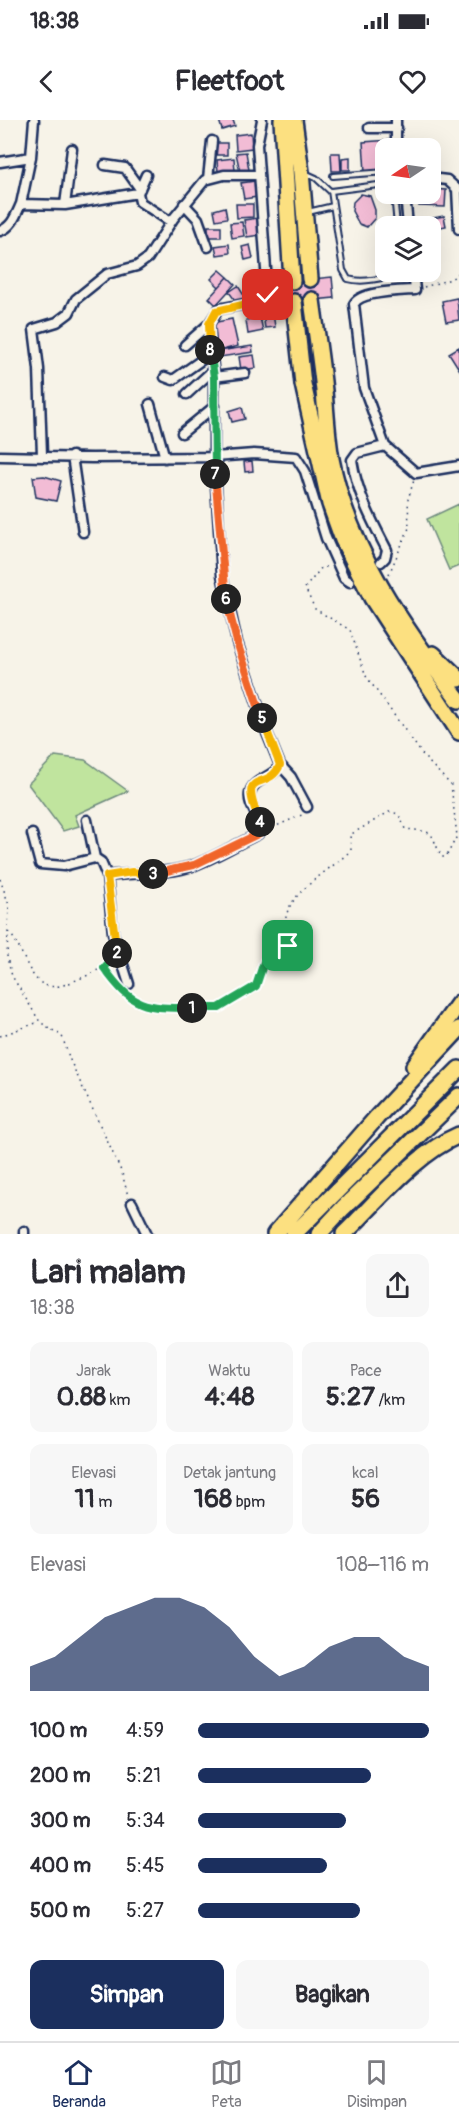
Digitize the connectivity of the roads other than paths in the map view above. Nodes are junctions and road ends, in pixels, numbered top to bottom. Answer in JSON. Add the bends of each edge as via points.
{"nodes":[{"id":1,"x":34,"y":120,"type":"edge"},
{"id":2,"x":262,"y":120,"type":"edge"},
{"id":3,"x":282,"y":120,"type":"edge"},
{"id":4,"x":294,"y":120,"type":"edge"},
{"id":5,"x":396,"y":124,"type":"edge"},
{"id":6,"x":369,"y":128,"type":"dead end"},
{"id":7,"x":212,"y":141,"type":"dead end"},
{"id":8,"x":72,"y":149,"type":"dead end"},
{"id":9,"x":31,"y":158,"type":"junction"},
{"id":10,"x":0,"y":162,"type":"edge"},
{"id":11,"x":105,"y":165,"type":"dead end"},
{"id":12,"x":302,"y":172,"type":"junction"},
{"id":13,"x":375,"y":173,"type":"edge"},
{"id":14,"x":146,"y":175,"type":"dead end"},
{"id":15,"x":258,"y":175,"type":"junction"},
{"id":16,"x":333,"y":176,"type":"dead end"},
{"id":17,"x":207,"y":179,"type":"junction"},
{"id":18,"x":441,"y":179,"type":"edge"},
{"id":19,"x":375,"y":185,"type":"edge"},
{"id":20,"x":458,"y":189,"type":"edge"},
{"id":21,"x":139,"y":191,"type":"junction"},
{"id":22,"x":331,"y":191,"type":"junction"},
{"id":23,"x":21,"y":204,"type":"junction"},
{"id":24,"x":184,"y":204,"type":"junction"},
{"id":25,"x":65,"y":205,"type":"junction"},
{"id":26,"x":333,"y":206,"type":"junction"},
{"id":27,"x":459,"y":208,"type":"edge"},
{"id":28,"x":305,"y":212,"type":"junction"},
{"id":29,"x":171,"y":222,"type":"junction"},
{"id":30,"x":459,"y":229,"type":"edge"},
{"id":31,"x":0,"y":231,"type":"edge"},
{"id":32,"x":207,"y":247,"type":"dead end"},
{"id":33,"x":375,"y":278,"type":"edge"},
{"id":34,"x":310,"y":279,"type":"dead end"},
{"id":35,"x":291,"y":281,"type":"dead end"},
{"id":36,"x":414,"y":282,"type":"edge"},
{"id":37,"x":312,"y":300,"type":"dead end"},
{"id":38,"x":294,"y":302,"type":"dead end"},
{"id":39,"x":209,"y":324,"type":"junction"},
{"id":40,"x":185,"y":345,"type":"dead end"},
{"id":41,"x":210,"y":354,"type":"junction"},
{"id":42,"x":246,"y":373,"type":"dead end"},
{"id":43,"x":213,"y":374,"type":"junction"},
{"id":44,"x":165,"y":377,"type":"dead end"},
{"id":45,"x":187,"y":394,"type":"dead end"},
{"id":46,"x":150,"y":404,"type":"dead end"},
{"id":47,"x":214,"y":406,"type":"junction"},
{"id":48,"x":182,"y":433,"type":"dead end"},
{"id":49,"x":385,"y":446,"type":"junction"},
{"id":50,"x":42,"y":455,"type":"junction"},
{"id":51,"x":0,"y":456,"type":"edge"},
{"id":52,"x":72,"y":456,"type":"junction"},
{"id":53,"x":214,"y":457,"type":"junction"},
{"id":54,"x":165,"y":458,"type":"junction"},
{"id":55,"x":459,"y":466,"type":"edge"},
{"id":56,"x":83,"y":532,"type":"dead end"},
{"id":57,"x":381,"y":562,"type":"dead end"},
{"id":58,"x":350,"y":582,"type":"dead end"},
{"id":59,"x":403,"y":624,"type":"junction"},
{"id":60,"x":405,"y":645,"type":"junction"},
{"id":61,"x":459,"y":679,"type":"edge"},
{"id":62,"x":459,"y":700,"type":"edge"},
{"id":63,"x":459,"y":715,"type":"edge"},
{"id":64,"x":459,"y":732,"type":"edge"},
{"id":65,"x":280,"y":765,"type":"junction"},
{"id":66,"x":307,"y":807,"type":"road end"},
{"id":67,"x":87,"y":820,"type":"dead end"},
{"id":68,"x":33,"y":834,"type":"dead end"},
{"id":69,"x":95,"y":858,"type":"junction"},
{"id":70,"x":107,"y":876,"type":"junction"},
{"id":71,"x":129,"y":984,"type":"dead end"},
{"id":72,"x":459,"y":1004,"type":"edge"},
{"id":73,"x":459,"y":1029,"type":"edge"},
{"id":74,"x":459,"y":1070,"type":"edge"},
{"id":75,"x":459,"y":1096,"type":"edge"},
{"id":76,"x":377,"y":1117,"type":"junction"},
{"id":77,"x":459,"y":1135,"type":"edge"},
{"id":78,"x":132,"y":1203,"type":"road end"},
{"id":79,"x":147,"y":1234,"type":"edge"},
{"id":80,"x":275,"y":1234,"type":"edge"},
{"id":81,"x":294,"y":1234,"type":"edge"},
{"id":82,"x":319,"y":1234,"type":"edge"},
{"id":83,"x":344,"y":1234,"type":"edge"}],
"edges":[{"from":1,"to":9,"type":"street"},
{"from":2,"to":15,"type":"street","via":[[257,145]]},
{"from":3,"to":35,"type":"highway"},
{"from":4,"to":12,"type":"highway"},
{"from":5,"to":6,"type":"street"},
{"from":7,"to":17,"type":"street"},
{"from":8,"to":25,"type":"street"},
{"from":9,"to":10,"type":"street"},
{"from":9,"to":23,"type":"street"},
{"from":11,"to":21,"type":"street","via":[[125,168]]},
{"from":12,"to":22,"type":"lane"},
{"from":12,"to":28,"type":"highway"},
{"from":13,"to":16,"type":"lane"},
{"from":14,"to":21,"type":"street"},
{"from":15,"to":17,"type":"street"},
{"from":15,"to":39,"type":"street","via":[[267,297],[219,309]]},
{"from":17,"to":24,"type":"street"},
{"from":18,"to":20,"type":"street"},
{"from":19,"to":22,"type":"lane"},
{"from":20,"to":27,"type":"street"},
{"from":21,"to":25,"type":"street"},
{"from":21,"to":29,"type":"street","via":[[140,202]]},
{"from":22,"to":26,"type":"lane"},
{"from":23,"to":25,"type":"street"},
{"from":23,"to":31,"type":"street","via":[[7,229]]},
{"from":24,"to":29,"type":"street"},
{"from":24,"to":32,"type":"street","via":[[198,219]]},
{"from":26,"to":28,"type":"lane"},
{"from":26,"to":33,"type":"lane","via":[[343,270],[348,279]]},
{"from":27,"to":30,"type":"street"},
{"from":28,"to":34,"type":"highway"},
{"from":29,"to":50,"type":"street","via":[[148,258],[137,266],[107,274],[76,299],[69,313],[57,322],[34,329]]},
{"from":36,"to":49,"type":"street","via":[[415,290],[387,291],[359,298],[354,304],[364,388]]},
{"from":37,"to":59,"type":"highway","via":[[331,458],[342,503],[356,541]]},
{"from":38,"to":60,"type":"highway","via":[[303,384],[330,504],[372,598]]},
{"from":39,"to":40,"type":"street"},
{"from":39,"to":41,"type":"street"},
{"from":41,"to":43,"type":"street"},
{"from":41,"to":44,"type":"street","via":[[173,380]]},
{"from":42,"to":43,"type":"street"},
{"from":43,"to":45,"type":"street"},
{"from":43,"to":47,"type":"street"},
{"from":46,"to":54,"type":"street"},
{"from":47,"to":48,"type":"street"},
{"from":47,"to":53,"type":"street"},
{"from":49,"to":55,"type":"street","via":[[416,473]]},
{"from":49,"to":57,"type":"street","via":[[357,453],[352,460],[370,519],[387,550]]},
{"from":50,"to":51,"type":"street"},
{"from":50,"to":52,"type":"street"},
{"from":52,"to":54,"type":"street"},
{"from":52,"to":56,"type":"street"},
{"from":53,"to":54,"type":"street"},
{"from":53,"to":58,"type":"street","via":[[296,457],[326,538],[344,578]]},
{"from":53,"to":65,"type":"street","via":[[228,609]]},
{"from":59,"to":61,"type":"highway"},
{"from":59,"to":62,"type":"highway"},
{"from":60,"to":63,"type":"highway"},
{"from":60,"to":64,"type":"highway"},
{"from":65,"to":66,"type":"street"},
{"from":65,"to":70,"type":"street","via":[[250,791],[260,823],[258,834],[194,865],[149,874]]},
{"from":67,"to":69,"type":"street"},
{"from":68,"to":69,"type":"street","via":[[40,864],[64,866]]},
{"from":69,"to":70,"type":"street"},
{"from":70,"to":71,"type":"street","via":[[117,952]]},
{"from":72,"to":76,"type":"highway"},
{"from":73,"to":76,"type":"highway"},
{"from":74,"to":81,"type":"highway"},
{"from":75,"to":82,"type":"highway"},
{"from":76,"to":80,"type":"highway"},
{"from":77,"to":83,"type":"highway","via":[[427,1154]]},
{"from":78,"to":79,"type":"street"}]}
